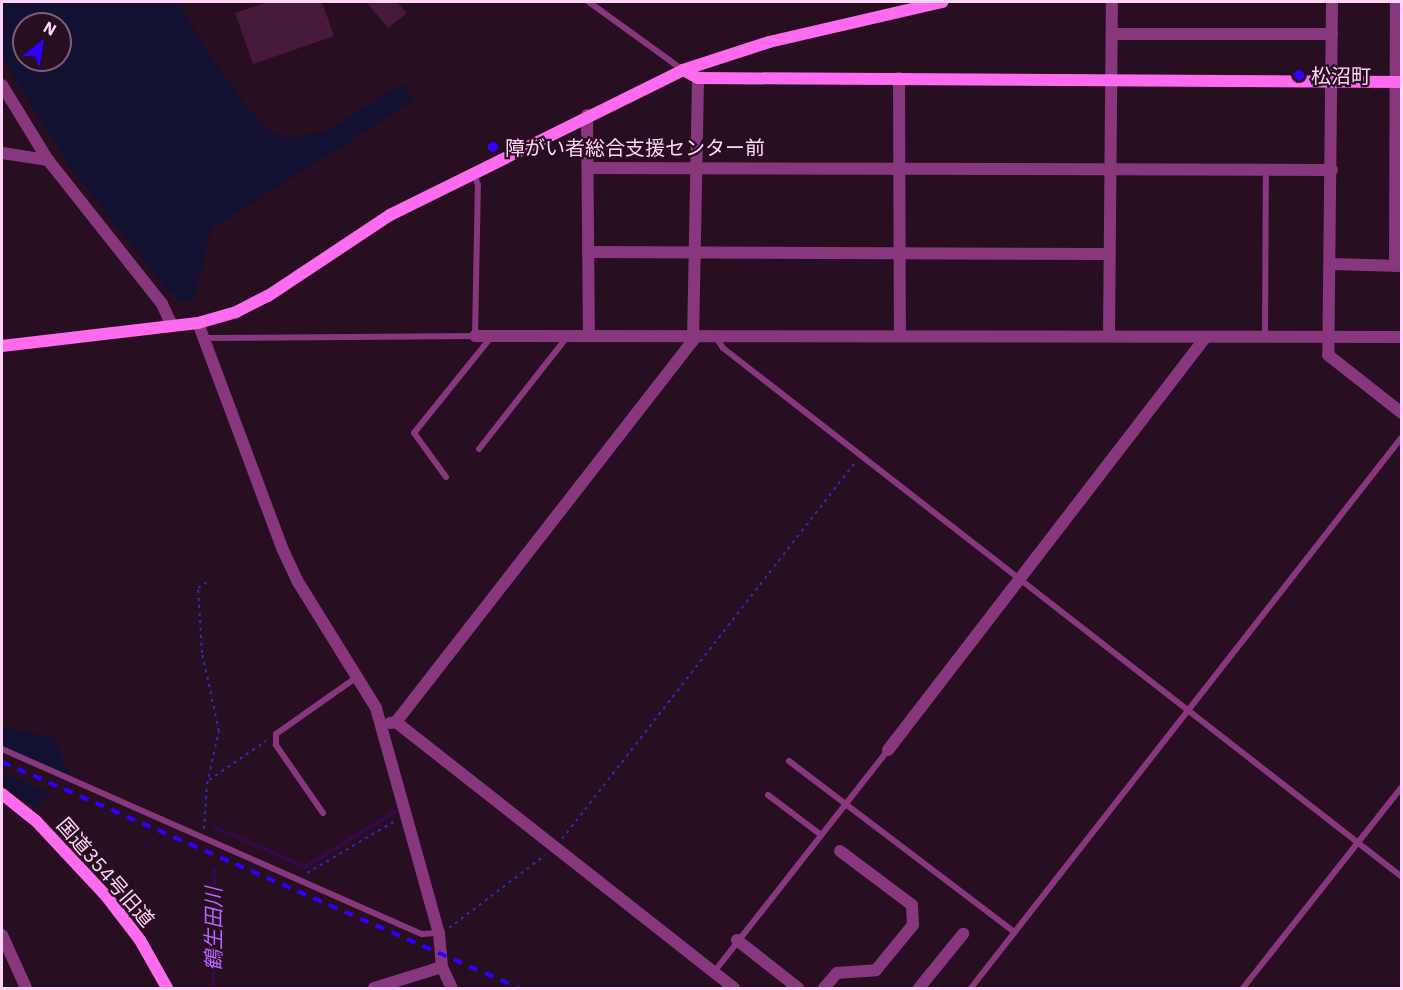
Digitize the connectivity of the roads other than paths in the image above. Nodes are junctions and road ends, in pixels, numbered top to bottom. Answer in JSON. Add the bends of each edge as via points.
{"nodes":[{"id":1,"x":590,"y":2,"type":"edge"},
{"id":2,"x":942,"y":2,"type":"edge"},
{"id":3,"x":1112,"y":2,"type":"edge"},
{"id":4,"x":1332,"y":2,"type":"edge"},
{"id":5,"x":1396,"y":2,"type":"edge"},
{"id":6,"x":1112,"y":33,"type":"junction"},
{"id":7,"x":1332,"y":34,"type":"junction"},
{"id":8,"x":683,"y":70,"type":"junction"},
{"id":9,"x":698,"y":78,"type":"junction"},
{"id":10,"x":899,"y":78,"type":"junction"},
{"id":11,"x":1111,"y":80,"type":"junction"},
{"id":12,"x":1333,"y":81,"type":"junction"},
{"id":13,"x":1400,"y":82,"type":"edge"},
{"id":14,"x":2,"y":85,"type":"edge"},
{"id":15,"x":587,"y":115,"type":"junction"},
{"id":16,"x":1399,"y":152,"type":"edge"},
{"id":17,"x":2,"y":153,"type":"edge"},
{"id":18,"x":48,"y":160,"type":"junction"},
{"id":19,"x":590,"y":168,"type":"junction"},
{"id":20,"x":697,"y":168,"type":"junction"},
{"id":21,"x":899,"y":169,"type":"junction"},
{"id":22,"x":1111,"y":169,"type":"junction"},
{"id":23,"x":1266,"y":170,"type":"junction"},
{"id":24,"x":1332,"y":170,"type":"junction"},
{"id":25,"x":473,"y":171,"type":"junction"},
{"id":26,"x":588,"y":252,"type":"junction"},
{"id":27,"x":696,"y":252,"type":"junction"},
{"id":28,"x":900,"y":254,"type":"junction"},
{"id":29,"x":1109,"y":254,"type":"junction"},
{"id":30,"x":1331,"y":264,"type":"junction"},
{"id":31,"x":1398,"y":266,"type":"edge"},
{"id":32,"x":198,"y":323,"type":"junction"},
{"id":33,"x":172,"y":325,"type":"junction"},
{"id":34,"x":714,"y":335,"type":"junction"},
{"id":35,"x":1109,"y":335,"type":"junction"},
{"id":36,"x":475,"y":336,"type":"junction"},
{"id":37,"x":493,"y":336,"type":"junction"},
{"id":38,"x":567,"y":336,"type":"junction"},
{"id":39,"x":589,"y":336,"type":"junction"},
{"id":40,"x":695,"y":336,"type":"junction"},
{"id":41,"x":900,"y":336,"type":"junction"},
{"id":42,"x":1265,"y":337,"type":"junction"},
{"id":43,"x":1331,"y":337,"type":"junction"},
{"id":44,"x":1401,"y":337,"type":"edge"},
{"id":45,"x":1205,"y":338,"type":"junction"},
{"id":46,"x":204,"y":339,"type":"junction"},
{"id":47,"x":2,"y":346,"type":"edge"},
{"id":48,"x":1401,"y":413,"type":"edge"},
{"id":49,"x":1401,"y":437,"type":"edge"},
{"id":50,"x":479,"y":449,"type":"dead end"},
{"id":51,"x":446,"y":477,"type":"dead end"},
{"id":52,"x":1020,"y":579,"type":"junction"},
{"id":53,"x":358,"y":677,"type":"junction"},
{"id":54,"x":1189,"y":711,"type":"junction"},
{"id":55,"x":396,"y":722,"type":"junction"},
{"id":56,"x":382,"y":725,"type":"junction"},
{"id":57,"x":2,"y":748,"type":"edge"},
{"id":58,"x":888,"y":750,"type":"joint"},
{"id":59,"x":789,"y":761,"type":"dead end"},
{"id":60,"x":1401,"y":787,"type":"edge"},
{"id":61,"x":2,"y":794,"type":"edge"},
{"id":62,"x":768,"y":795,"type":"dead end"},
{"id":63,"x":845,"y":802,"type":"junction"},
{"id":64,"x":323,"y":813,"type":"dead end"},
{"id":65,"x":820,"y":834,"type":"junction"},
{"id":66,"x":1358,"y":842,"type":"junction"},
{"id":67,"x":840,"y":851,"type":"dead end"},
{"id":68,"x":1401,"y":877,"type":"edge"},
{"id":69,"x":1014,"y":932,"type":"junction"},
{"id":70,"x":439,"y":933,"type":"junction"},
{"id":71,"x":963,"y":934,"type":"dead end"},
{"id":72,"x":2,"y":935,"type":"edge"},
{"id":73,"x":737,"y":940,"type":"junction"},
{"id":74,"x":442,"y":967,"type":"junction"},
{"id":75,"x":714,"y":972,"type":"junction"},
{"id":76,"x":26,"y":988,"type":"edge"},
{"id":77,"x":167,"y":988,"type":"edge"},
{"id":78,"x":374,"y":988,"type":"edge"},
{"id":79,"x":452,"y":988,"type":"edge"},
{"id":80,"x":734,"y":988,"type":"edge"},
{"id":81,"x":798,"y":988,"type":"edge"},
{"id":82,"x":824,"y":988,"type":"edge"},
{"id":83,"x":919,"y":988,"type":"edge"},
{"id":84,"x":970,"y":988,"type":"edge"},
{"id":85,"x":1243,"y":988,"type":"edge"}],
"edges":[{"from":1,"to":8,"type":"lane"},
{"from":2,"to":8,"type":"street","via":[[760,45]]},
{"from":3,"to":6,"type":"street"},
{"from":4,"to":7,"type":"street"},
{"from":5,"to":13,"type":"street"},
{"from":6,"to":7,"type":"street"},
{"from":6,"to":11,"type":"street"},
{"from":7,"to":12,"type":"street"},
{"from":8,"to":9,"type":"street"},
{"from":8,"to":15,"type":"street"},
{"from":9,"to":10,"type":"street"},
{"from":9,"to":20,"type":"street"},
{"from":10,"to":11,"type":"street"},
{"from":10,"to":21,"type":"street"},
{"from":11,"to":12,"type":"street"},
{"from":11,"to":22,"type":"street"},
{"from":12,"to":13,"type":"street"},
{"from":12,"to":24,"type":"street"},
{"from":13,"to":16,"type":"street"},
{"from":14,"to":18,"type":"street"},
{"from":15,"to":19,"type":"street"},
{"from":15,"to":25,"type":"street"},
{"from":16,"to":31,"type":"street"},
{"from":17,"to":18,"type":"street"},
{"from":18,"to":33,"type":"street","via":[[162,304]]},
{"from":19,"to":20,"type":"street"},
{"from":19,"to":26,"type":"street"},
{"from":20,"to":21,"type":"street"},
{"from":20,"to":27,"type":"street"},
{"from":21,"to":22,"type":"street"},
{"from":21,"to":28,"type":"street"},
{"from":22,"to":23,"type":"street"},
{"from":22,"to":29,"type":"street"},
{"from":23,"to":24,"type":"street"},
{"from":23,"to":42,"type":"lane"},
{"from":24,"to":30,"type":"street"},
{"from":25,"to":32,"type":"street","via":[[365,230],[254,304]]},
{"from":25,"to":36,"type":"lane","via":[[478,185]]},
{"from":26,"to":27,"type":"street"},
{"from":26,"to":39,"type":"street"},
{"from":27,"to":28,"type":"street"},
{"from":27,"to":40,"type":"street"},
{"from":28,"to":29,"type":"street"},
{"from":28,"to":41,"type":"street"},
{"from":29,"to":35,"type":"street"},
{"from":30,"to":31,"type":"street"},
{"from":30,"to":43,"type":"street"},
{"from":32,"to":33,"type":"street"},
{"from":32,"to":46,"type":"street"},
{"from":33,"to":47,"type":"street"},
{"from":34,"to":40,"type":"street"},
{"from":34,"to":41,"type":"street"},
{"from":34,"to":52,"type":"lane","via":[[723,348]]},
{"from":35,"to":41,"type":"street"},
{"from":35,"to":45,"type":"street"},
{"from":36,"to":37,"type":"street"},
{"from":36,"to":46,"type":"lane"},
{"from":37,"to":38,"type":"street"},
{"from":37,"to":51,"type":"lane","via":[[414,433]]},
{"from":38,"to":39,"type":"street"},
{"from":38,"to":50,"type":"lane"},
{"from":39,"to":40,"type":"street"},
{"from":40,"to":55,"type":"street"},
{"from":42,"to":43,"type":"street"},
{"from":42,"to":45,"type":"street"},
{"from":43,"to":44,"type":"street"},
{"from":43,"to":48,"type":"street","via":[[1328,355]]},
{"from":45,"to":52,"type":"street"},
{"from":46,"to":53,"type":"street","via":[[283,550],[298,582]]},
{"from":49,"to":54,"type":"lane"},
{"from":52,"to":54,"type":"lane"},
{"from":52,"to":58,"type":"street"},
{"from":53,"to":56,"type":"street"},
{"from":53,"to":64,"type":"lane","via":[[276,734],[276,745]]},
{"from":54,"to":66,"type":"lane"},
{"from":54,"to":69,"type":"lane"},
{"from":55,"to":56,"type":"street"},
{"from":55,"to":75,"type":"street"},
{"from":56,"to":70,"type":"street"},
{"from":57,"to":70,"type":"lane","via":[[422,934]]},
{"from":58,"to":63,"type":"lane"},
{"from":59,"to":63,"type":"lane"},
{"from":60,"to":66,"type":"lane"},
{"from":61,"to":77,"type":"street","name":"国道354号旧道","via":[[43,828],[107,897],[140,940]]},
{"from":62,"to":65,"type":"lane"},
{"from":63,"to":65,"type":"lane"},
{"from":63,"to":69,"type":"lane"},
{"from":65,"to":73,"type":"lane"},
{"from":66,"to":68,"type":"lane"},
{"from":66,"to":85,"type":"lane"},
{"from":67,"to":82,"type":"street","via":[[912,905],[913,925],[876,970],[837,973]]},
{"from":69,"to":84,"type":"lane"},
{"from":70,"to":74,"type":"street"},
{"from":71,"to":83,"type":"street"},
{"from":72,"to":76,"type":"street"},
{"from":73,"to":75,"type":"lane"},
{"from":73,"to":81,"type":"street"},
{"from":74,"to":78,"type":"street"},
{"from":74,"to":79,"type":"street"},
{"from":75,"to":80,"type":"street"}]}
